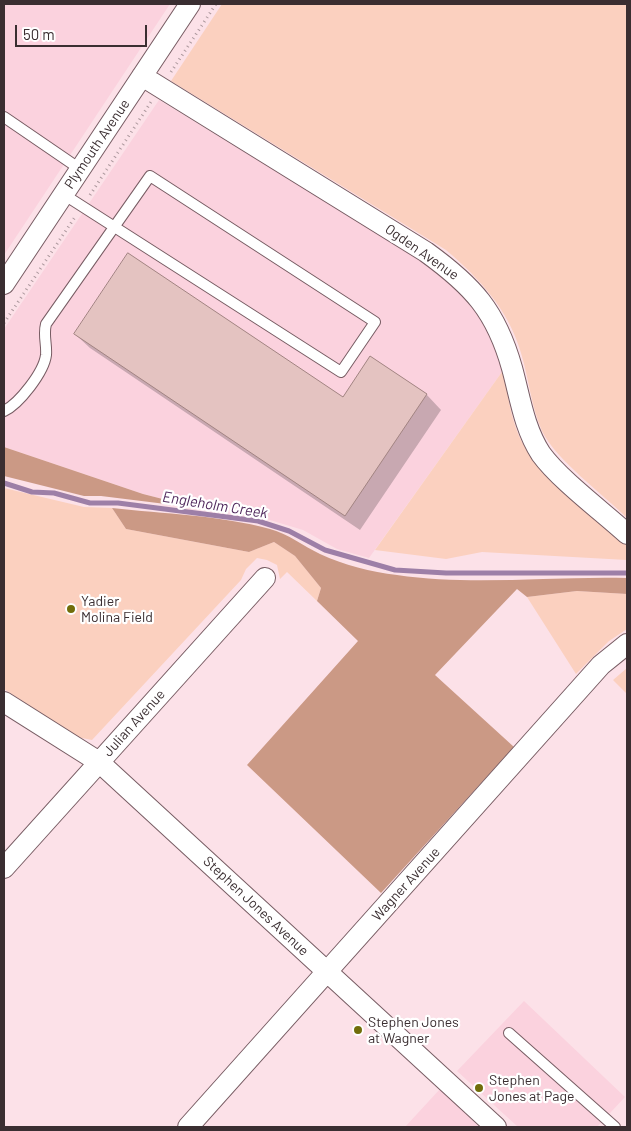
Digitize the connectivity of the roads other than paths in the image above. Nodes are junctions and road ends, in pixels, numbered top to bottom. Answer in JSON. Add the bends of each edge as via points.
{"nodes":[{"id":1,"x":190,"y":4,"type":"edge"},
{"id":2,"x":142,"y":76,"type":"junction"},
{"id":3,"x":4,"y":116,"type":"edge"},
{"id":4,"x":80,"y":170,"type":"junction"},
{"id":5,"x":63,"y":194,"type":"junction"},
{"id":6,"x":115,"y":225,"type":"junction"},
{"id":7,"x":4,"y":284,"type":"edge"},
{"id":8,"x":4,"y":411,"type":"edge"},
{"id":9,"x":627,"y":534,"type":"edge"},
{"id":10,"x":265,"y":578,"type":"dead end"},
{"id":11,"x":627,"y":644,"type":"edge"},
{"id":12,"x":4,"y":702,"type":"edge"},
{"id":13,"x":99,"y":762,"type":"junction"},
{"id":14,"x":4,"y":868,"type":"edge"},
{"id":15,"x":328,"y":971,"type":"junction"},
{"id":16,"x":509,"y":1033,"type":"dead end"},
{"id":17,"x":188,"y":1127,"type":"edge"},
{"id":18,"x":496,"y":1127,"type":"edge"},
{"id":19,"x":615,"y":1127,"type":"edge"}],
"edges":[{"from":1,"to":2,"type":"street","name":"Plymouth Avenue"},
{"from":2,"to":4,"type":"street","name":"Plymouth Avenue"},
{"from":2,"to":9,"type":"street","name":"Ogden Avenue","via":[[426,252],[457,275],[482,300],[501,335],[530,432],[542,454]]},
{"from":3,"to":4,"type":"lane"},
{"from":4,"to":5,"type":"street","name":"Plymouth Avenue"},
{"from":5,"to":6,"type":"lane"},
{"from":5,"to":7,"type":"street","name":"Plymouth Avenue"},
{"from":6,"to":6,"type":"lane","via":[[341,372],[375,322],[150,176]]},
{"from":6,"to":8,"type":"lane","via":[[46,324],[43,364],[22,398]]},
{"from":10,"to":13,"type":"street","name":"Julian Avenue"},
{"from":11,"to":15,"type":"street","name":"Wagner Avenue","via":[[602,665]]},
{"from":12,"to":13,"type":"street","name":"Stephen Jones Avenue"},
{"from":13,"to":14,"type":"street","name":"Julian Avenue"},
{"from":13,"to":15,"type":"street","name":"Stephen Jones Avenue"},
{"from":15,"to":17,"type":"street","name":"Wagner Avenue"},
{"from":15,"to":18,"type":"street","name":"Stephen Jones Avenue"},
{"from":16,"to":19,"type":"lane"}]}
